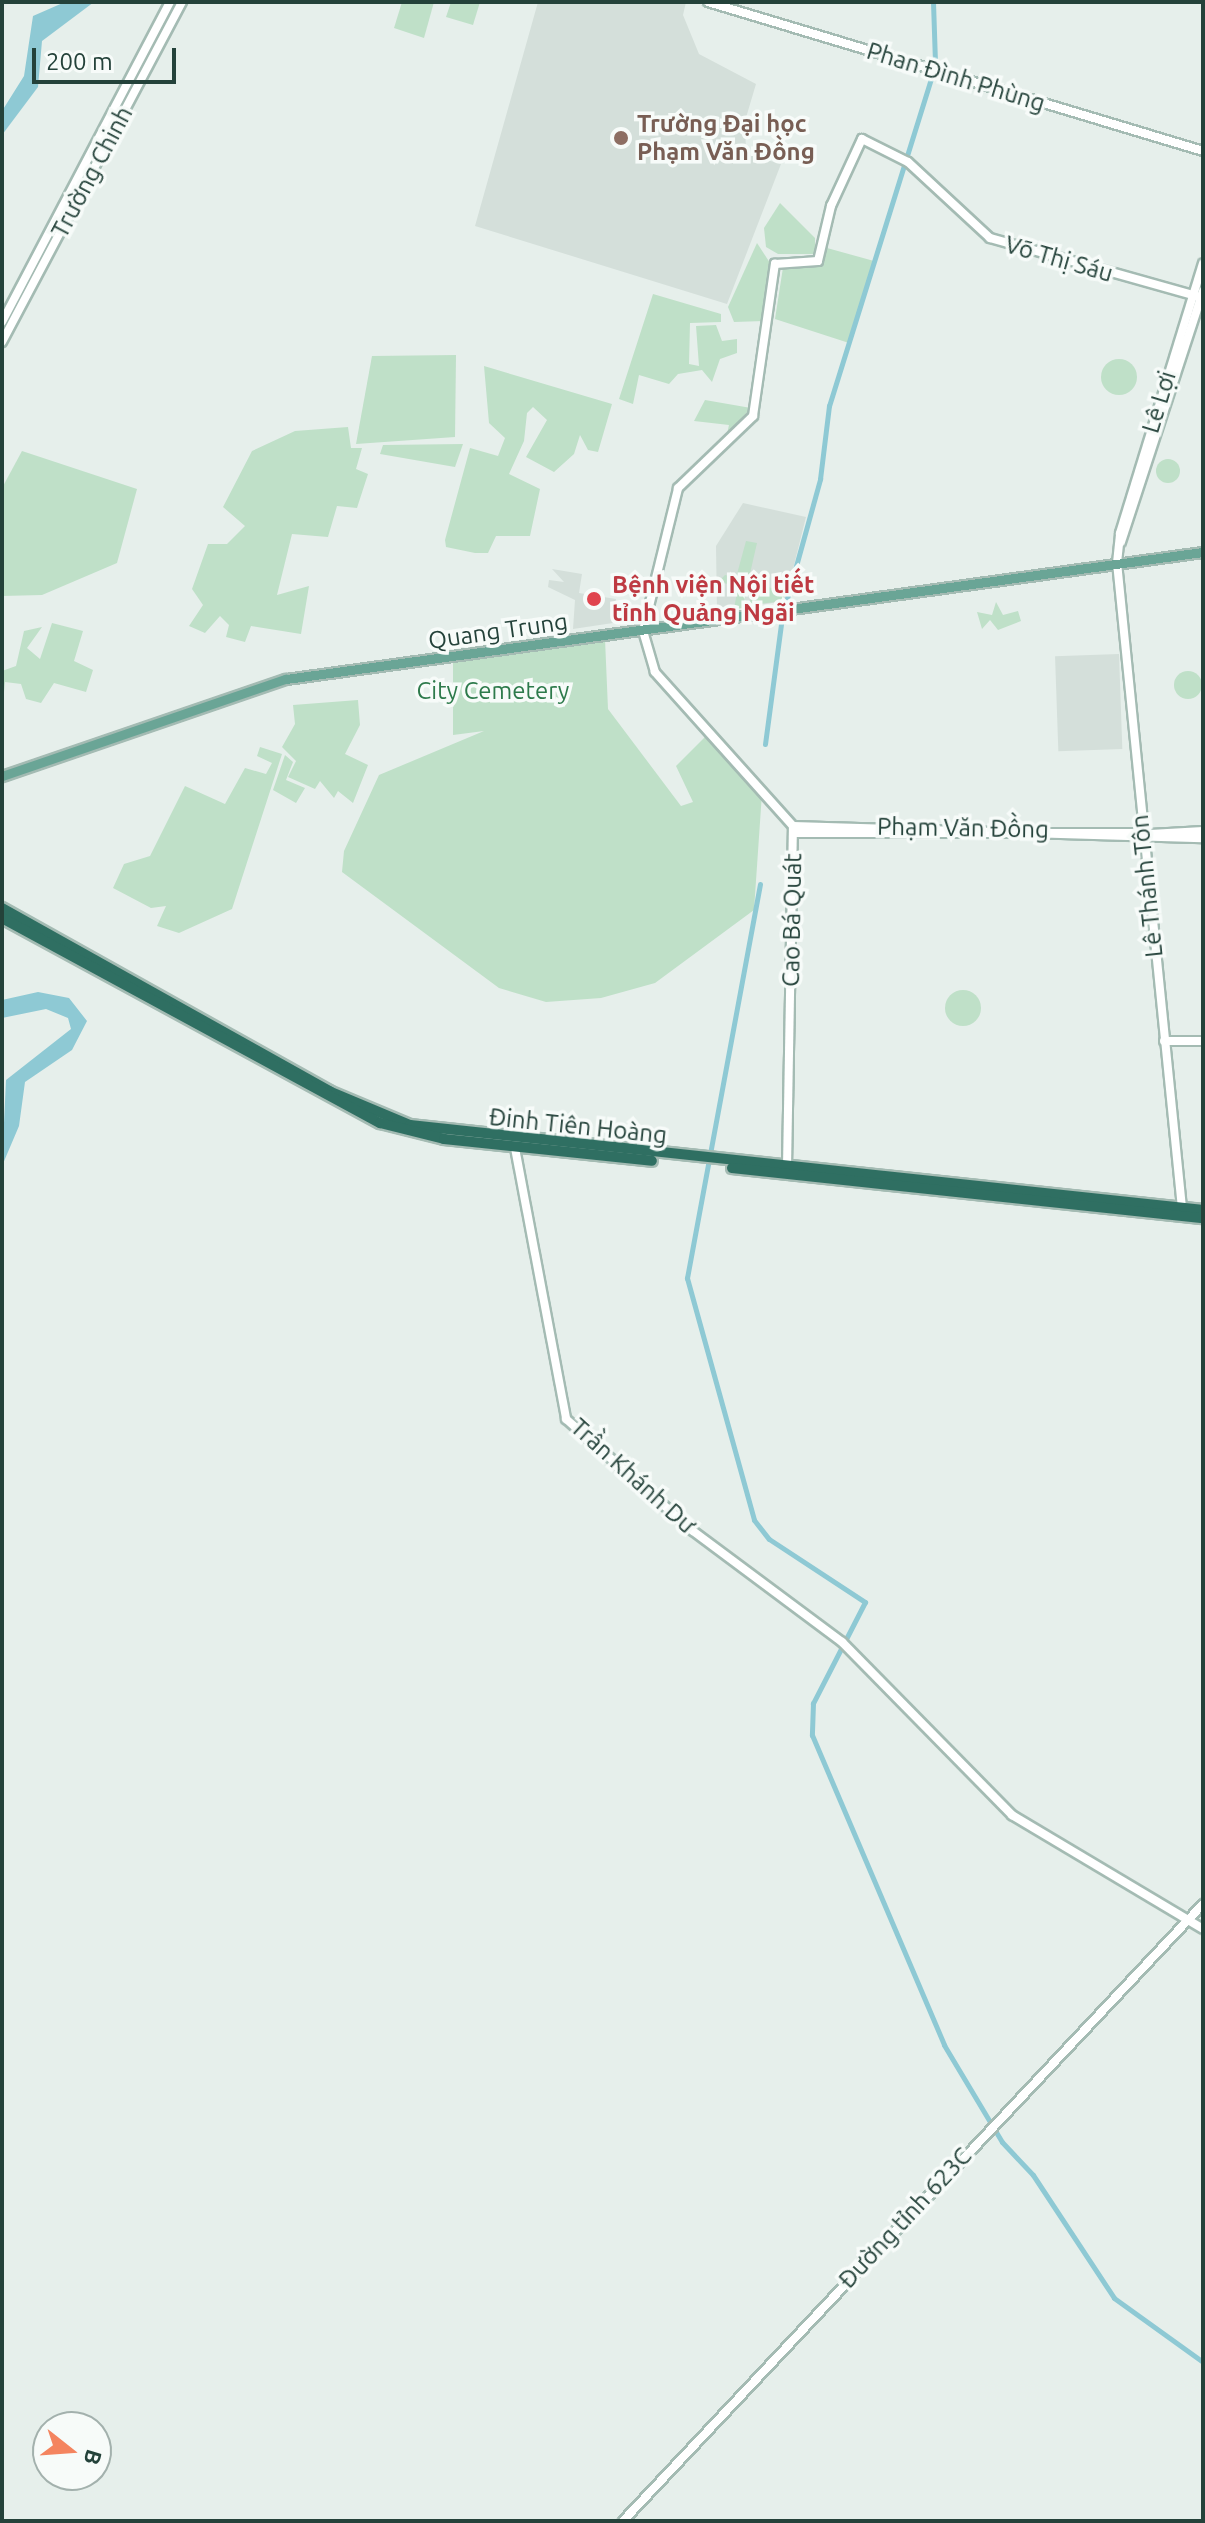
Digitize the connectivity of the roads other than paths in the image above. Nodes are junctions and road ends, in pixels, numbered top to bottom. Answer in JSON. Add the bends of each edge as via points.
{"nodes":[{"id":1,"x":170,"y":2,"type":"edge"},
{"id":2,"x":182,"y":2,"type":"edge"},
{"id":3,"x":708,"y":2,"type":"edge"},
{"id":4,"x":139,"y":61,"type":"junction"},
{"id":5,"x":148,"y":67,"type":"junction"},
{"id":6,"x":1203,"y":151,"type":"edge"},
{"id":7,"x":1203,"y":264,"type":"edge"},
{"id":8,"x":27,"y":285,"type":"junction"},
{"id":9,"x":1200,"y":295,"type":"edge"},
{"id":10,"x":2,"y":322,"type":"edge"},
{"id":11,"x":2,"y":342,"type":"edge"},
{"id":12,"x":1203,"y":552,"type":"edge"},
{"id":13,"x":1117,"y":563,"type":"junction"},
{"id":14,"x":643,"y":631,"type":"junction"},
{"id":15,"x":2,"y":776,"type":"edge"},
{"id":16,"x":793,"y":830,"type":"junction"},
{"id":17,"x":1203,"y":831,"type":"edge"},
{"id":18,"x":1141,"y":834,"type":"junction"},
{"id":19,"x":1203,"y":838,"type":"edge"},
{"id":20,"x":2,"y":908,"type":"edge"},
{"id":21,"x":2,"y":918,"type":"edge"},
{"id":22,"x":1164,"y":1041,"type":"junction"},
{"id":23,"x":1203,"y":1041,"type":"edge"},
{"id":24,"x":515,"y":1144,"type":"junction"},
{"id":25,"x":716,"y":1163,"type":"junction"},
{"id":26,"x":787,"y":1167,"type":"junction"},
{"id":27,"x":949,"y":1189,"type":"junction"},
{"id":28,"x":1203,"y":1210,"type":"edge"},
{"id":29,"x":1184,"y":1213,"type":"junction"},
{"id":30,"x":1203,"y":1218,"type":"edge"},
{"id":31,"x":1203,"y":1904,"type":"edge"},
{"id":32,"x":1190,"y":1918,"type":"junction"},
{"id":33,"x":1203,"y":1929,"type":"edge"},
{"id":34,"x":623,"y":2521,"type":"edge"}],
"edges":[{"from":1,"to":4,"type":"street","name":"Trường Chinh"},
{"from":2,"to":5,"type":"street","name":"Trường Chinh"},
{"from":3,"to":6,"type":"street","name":"Phan Đình Phùng"},
{"from":4,"to":5,"type":"street"},
{"from":4,"to":8,"type":"street","name":"Trường Chinh"},
{"from":5,"to":8,"type":"street","name":"Trường Chinh"},
{"from":7,"to":9,"type":"street","name":"Lê Lợi"},
{"from":8,"to":10,"type":"street","name":"Trường Chinh"},
{"from":8,"to":11,"type":"street","name":"Trường Chinh"},
{"from":9,"to":13,"type":"street","name":"Lê Lợi"},
{"from":9,"to":14,"type":"street","name":"Võ Thị Sáu","via":[[990,238],[905,160],[862,139],[834,198],[818,261],[775,264],[753,416],[678,488]]},
{"from":12,"to":13,"type":"main road","name":"Quang Trung"},
{"from":13,"to":14,"type":"main road","name":"Quang Trung"},
{"from":13,"to":18,"type":"street","name":"Lê Thánh Tôn"},
{"from":14,"to":15,"type":"main road","name":"Quang Trung","via":[[286,679]]},
{"from":14,"to":16,"type":"street","name":"Cao Bá Quát","via":[[655,672]]},
{"from":16,"to":18,"type":"street","name":"Phạm Văn Đồng"},
{"from":16,"to":26,"type":"street","name":"Cao Bá Quát"},
{"from":17,"to":18,"type":"street","name":"Phạm Văn Đồng"},
{"from":18,"to":19,"type":"street","name":"Phạm Văn Đồng"},
{"from":18,"to":22,"type":"street","name":"Lê Thánh Tôn"},
{"from":20,"to":24,"type":"highway","name":"Đinh Tiên Hoàng","via":[[384,1117]]},
{"from":21,"to":24,"type":"highway","name":"Đinh Tiên Hoàng","via":[[351,1111],[408,1132]]},
{"from":22,"to":23,"type":"street"},
{"from":22,"to":29,"type":"street","name":"Lê Thánh Tôn"},
{"from":24,"to":25,"type":"highway","name":"Đinh Tiên Hoàng"},
{"from":24,"to":32,"type":"street","name":"Trần Khánh Dư","via":[[566,1419],[693,1531],[845,1645],[1012,1815],[1062,1851]]},
{"from":25,"to":26,"type":"highway","name":"Đinh Tiên Hoàng"},
{"from":25,"to":27,"type":"highway","name":"Đinh Tiên Hoàng"},
{"from":26,"to":27,"type":"highway","name":"Đinh Tiên Hoàng"},
{"from":27,"to":29,"type":"highway","name":"Đinh Tiên Hoàng"},
{"from":28,"to":29,"type":"highway","name":"Đinh Tiên Hoàng"},
{"from":29,"to":30,"type":"highway","name":"Đinh Tiên Hoàng"},
{"from":31,"to":32,"type":"street","name":"Đường tỉnh 623C"},
{"from":32,"to":33,"type":"street","name":"Trần Khánh Dư"},
{"from":32,"to":34,"type":"street","name":"Đường tỉnh 623C"}]}
